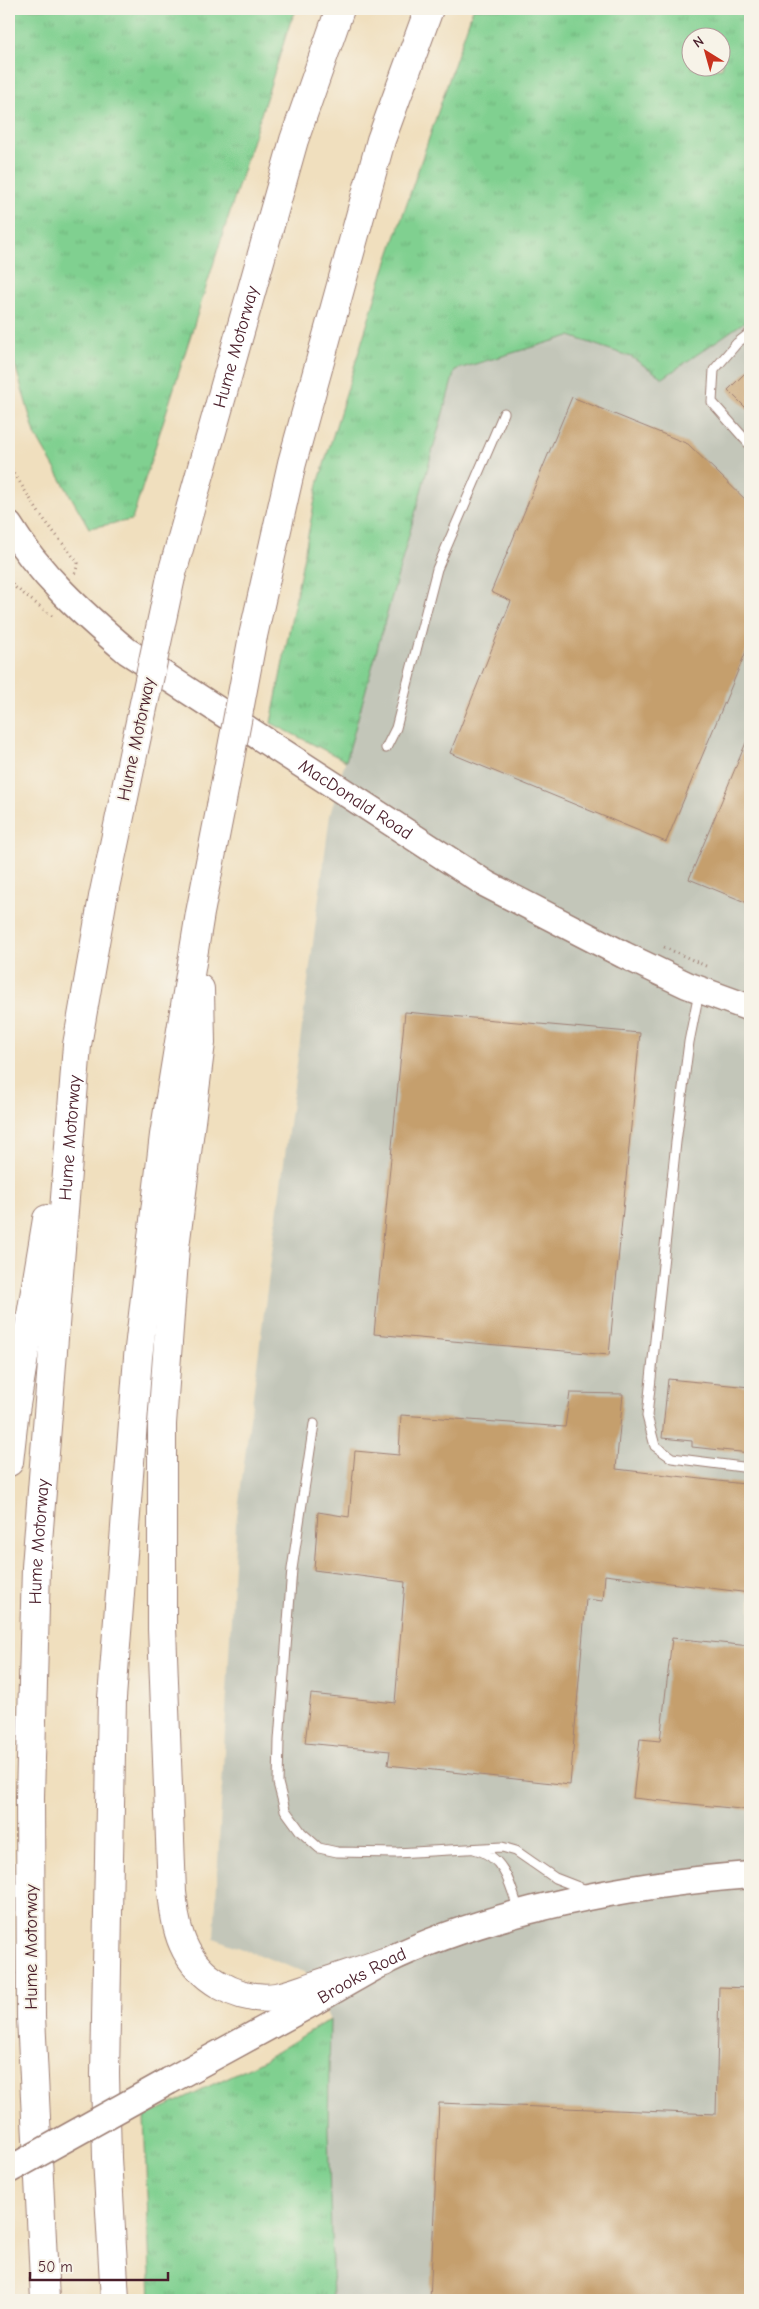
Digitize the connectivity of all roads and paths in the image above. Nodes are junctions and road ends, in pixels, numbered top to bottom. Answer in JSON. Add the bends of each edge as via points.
{"nodes":[{"id":1,"x":340,"y":9,"type":"edge"},
{"id":2,"x":429,"y":9,"type":"edge"},
{"id":3,"x":750,"y":334,"type":"edge"},
{"id":4,"x":504,"y":412,"type":"dead end"},
{"id":5,"x":750,"y":444,"type":"edge"},
{"id":6,"x":9,"y":465,"type":"edge"},
{"id":7,"x":9,"y":525,"type":"edge"},
{"id":8,"x":56,"y":537,"type":"dead end"},
{"id":9,"x":9,"y":580,"type":"edge"},
{"id":10,"x":16,"y":588,"type":"dead end"},
{"id":11,"x":386,"y":748,"type":"dead end"},
{"id":12,"x":200,"y":912,"type":"junction"},
{"id":13,"x":662,"y":946,"type":"dead end"},
{"id":14,"x":705,"y":979,"type":"junction"},
{"id":15,"x":750,"y":1008,"type":"edge"},
{"id":16,"x":76,"y":1045,"type":"junction"},
{"id":17,"x":314,"y":1424,"type":"dead end"},
{"id":18,"x":9,"y":1462,"type":"edge"},
{"id":19,"x":750,"y":1468,"type":"edge"},
{"id":20,"x":467,"y":1849,"type":"junction"},
{"id":21,"x":750,"y":1876,"type":"edge"},
{"id":22,"x":604,"y":1894,"type":"junction"},
{"id":23,"x":520,"y":1914,"type":"junction"},
{"id":24,"x":384,"y":1962,"type":"junction"},
{"id":25,"x":9,"y":2170,"type":"edge"},
{"id":26,"x":45,"y":2300,"type":"edge"},
{"id":27,"x":115,"y":2300,"type":"edge"}],
"edges":[{"from":1,"to":16,"type":"highway","name":"Hume Motorway","bridge":true,"via":[[294,140],[171,577],[103,897]]},
{"from":2,"to":12,"type":"highway","bridge":true,"via":[[381,140],[292,463],[254,636]]},
{"from":3,"to":5,"type":"lane","via":[[737,343],[714,370],[712,402]]},
{"from":4,"to":11,"type":"lane","via":[[437,569],[396,728]]},
{"from":6,"to":8,"type":"path"},
{"from":7,"to":14,"type":"street","name":"MacDonald Road","via":[[48,575],[127,651],[486,884],[595,942]]},
{"from":9,"to":10,"type":"path"},
{"from":12,"to":24,"type":"highway","via":[[201,1043],[175,1248],[162,1424],[162,1629],[174,1908],[184,1945],[196,1965],[216,1983],[235,1993],[255,1997],[285,1995]]},
{"from":12,"to":27,"type":"highway","via":[[164,1135],[138,1357],[112,1698],[105,2074]]},
{"from":13,"to":14,"type":"path"},
{"from":14,"to":15,"type":"street","name":"MacDonald Road"},
{"from":14,"to":19,"type":"lane","via":[[689,1042],[647,1416],[655,1446],[672,1458]]},
{"from":16,"to":18,"type":"highway"},
{"from":16,"to":26,"type":"highway","name":"Hume Motorway","via":[[36,1567],[30,1797],[31,2017]]},
{"from":17,"to":20,"type":"lane","via":[[292,1569],[278,1783],[285,1810],[301,1832],[319,1848],[337,1852]]},
{"from":20,"to":22,"type":"lane","via":[[509,1848],[563,1882]]},
{"from":20,"to":23,"type":"lane","via":[[487,1853],[497,1861],[510,1884]]},
{"from":21,"to":22,"type":"street","name":"Brooks Road","via":[[673,1882]]},
{"from":22,"to":23,"type":"street","name":"Brooks Road"},
{"from":23,"to":24,"type":"street","name":"Brooks Road","via":[[444,1938]]},
{"from":24,"to":25,"type":"street","name":"Brooks Road","bridge":true}]}
